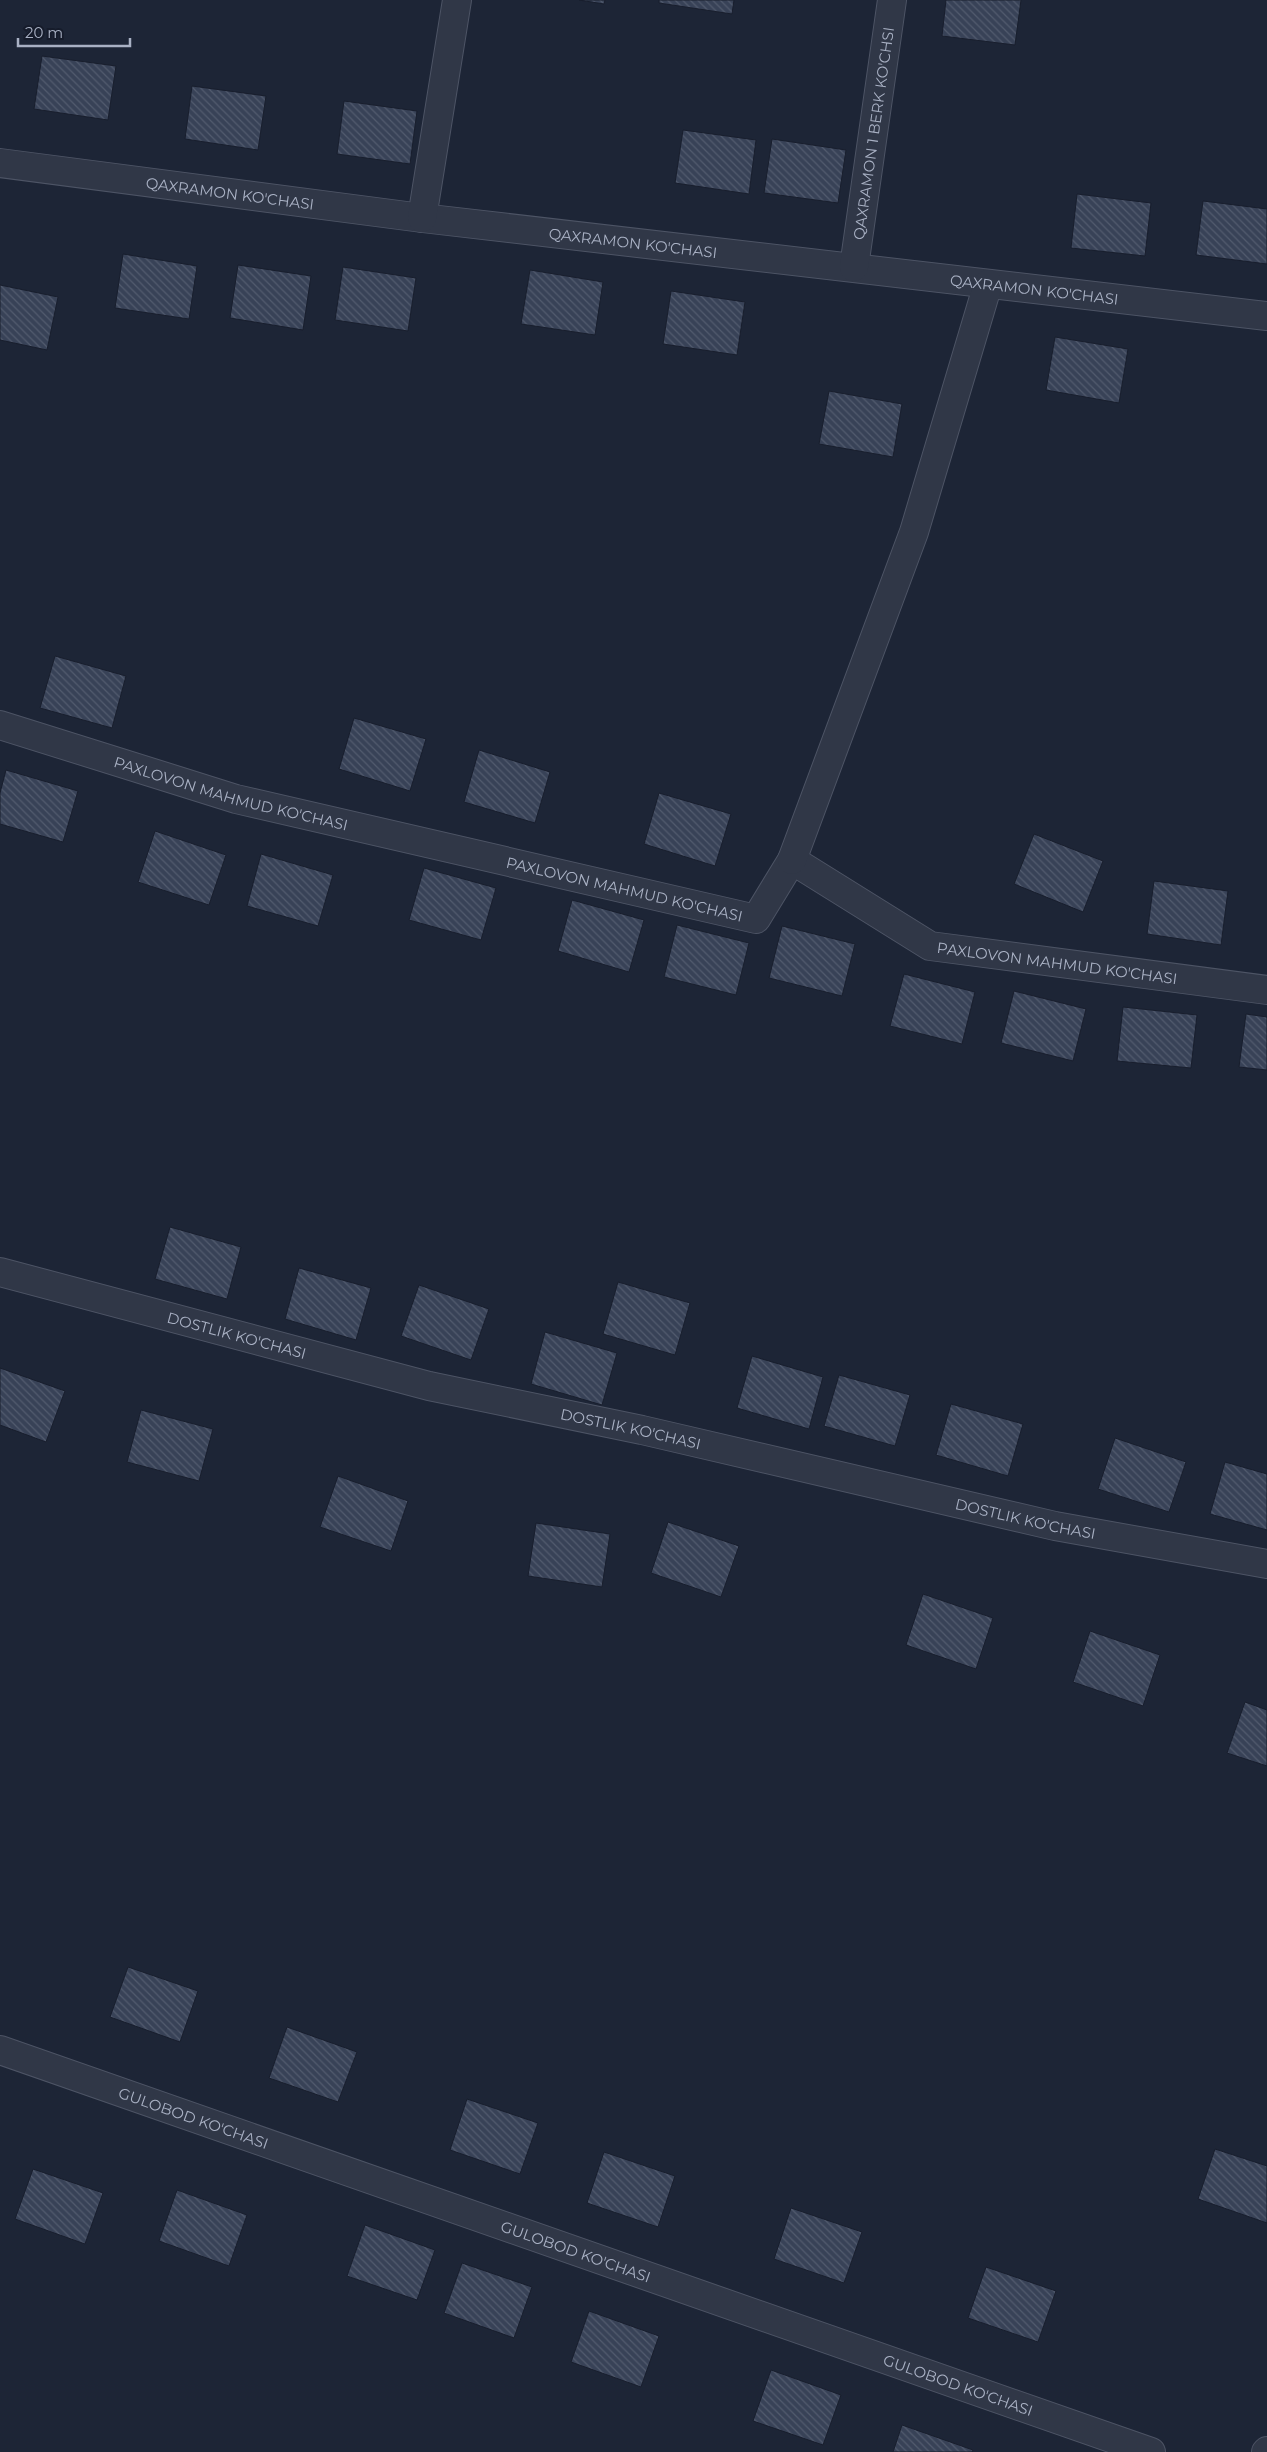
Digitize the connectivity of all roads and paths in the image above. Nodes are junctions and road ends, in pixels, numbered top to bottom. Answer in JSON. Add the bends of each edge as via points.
{"nodes":[{"id":1,"x":458,"y":0,"type":"edge"},
{"id":2,"x":892,"y":0,"type":"edge"},
{"id":3,"x":0,"y":163,"type":"edge"},
{"id":4,"x":422,"y":218,"type":"junction"},
{"id":5,"x":854,"y":266,"type":"junction"},
{"id":6,"x":988,"y":284,"type":"junction"},
{"id":7,"x":1267,"y":316,"type":"edge"},
{"id":8,"x":0,"y":725,"type":"edge"},
{"id":9,"x":792,"y":860,"type":"junction"},
{"id":10,"x":1267,"y":990,"type":"edge"},
{"id":11,"x":0,"y":1272,"type":"edge"},
{"id":12,"x":1267,"y":1564,"type":"edge"},
{"id":13,"x":0,"y":2050,"type":"edge"},
{"id":14,"x":1151,"y":2452,"type":"edge"}],
"edges":[{"from":1,"to":4,"type":"street"},
{"from":2,"to":5,"type":"street","name":"QAXRAMON 1 BERK KO'CHSI"},
{"from":3,"to":4,"type":"street","name":"QAXRAMON KO'CHASI"},
{"from":4,"to":5,"type":"street","name":"QAXRAMON KO'CHASI"},
{"from":5,"to":6,"type":"street","name":"QAXRAMON KO'CHASI"},
{"from":6,"to":7,"type":"street","name":"QAXRAMON KO'CHASI"},
{"from":6,"to":9,"type":"street","via":[[914,532]]},
{"from":8,"to":9,"type":"street","name":"PAXLOVON MAHMUD KO'CHASI","via":[[236,799],[756,919]]},
{"from":9,"to":10,"type":"street","name":"PAXLOVON MAHMUD KO'CHASI","via":[[930,946]]},
{"from":11,"to":12,"type":"street","name":"DOSTLIK KO'CHASI","via":[[429,1386],[642,1430],[1055,1526]]},
{"from":13,"to":14,"type":"street","name":"GULOBOD KO'CHASI"}]}
